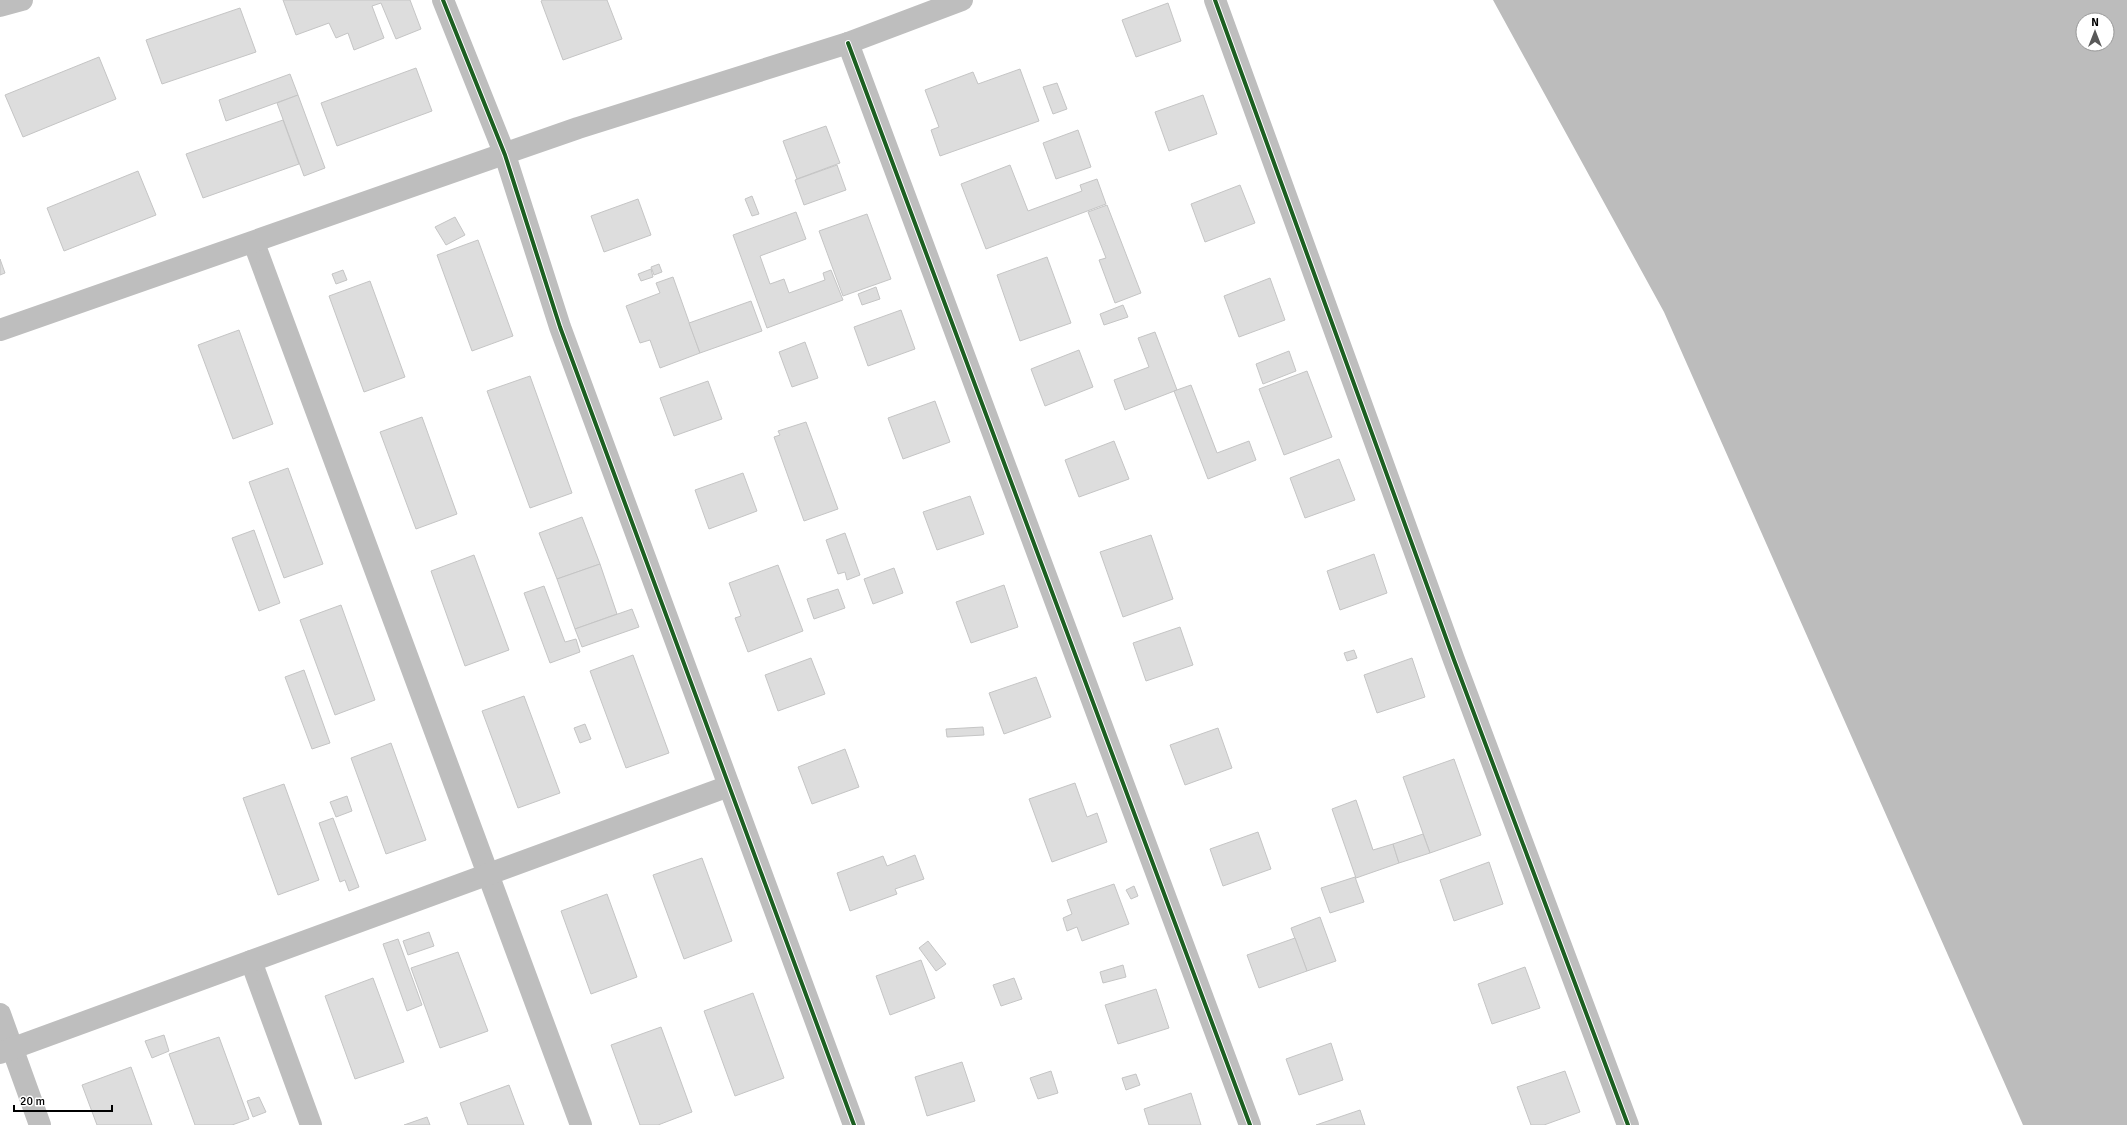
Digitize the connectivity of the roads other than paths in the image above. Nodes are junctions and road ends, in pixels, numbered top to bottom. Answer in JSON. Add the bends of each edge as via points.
{"nodes":[{"id":1,"x":22,"y":0,"type":"edge"},
{"id":2,"x":443,"y":0,"type":"edge"},
{"id":3,"x":962,"y":0,"type":"edge"},
{"id":4,"x":1215,"y":0,"type":"edge"},
{"id":5,"x":0,"y":6,"type":"edge"},
{"id":6,"x":848,"y":43,"type":"junction"},
{"id":7,"x":505,"y":155,"type":"junction"},
{"id":8,"x":254,"y":243,"type":"junction"},
{"id":9,"x":0,"y":330,"type":"edge"},
{"id":10,"x":729,"y":786,"type":"junction"},
{"id":11,"x":489,"y":874,"type":"junction"},
{"id":12,"x":251,"y":961,"type":"junction"},
{"id":13,"x":0,"y":1014,"type":"edge"},
{"id":14,"x":6,"y":1051,"type":"edge"},
{"id":15,"x":40,"y":1125,"type":"edge"},
{"id":16,"x":311,"y":1125,"type":"edge"},
{"id":17,"x":581,"y":1125,"type":"edge"},
{"id":18,"x":854,"y":1125,"type":"edge"},
{"id":19,"x":1250,"y":1125,"type":"edge"},
{"id":20,"x":1628,"y":1125,"type":"edge"}],
"edges":[{"from":1,"to":5,"type":"street"},
{"from":2,"to":7,"type":"street"},
{"from":3,"to":6,"type":"street"},
{"from":4,"to":20,"type":"street","via":[[1454,660]]},
{"from":6,"to":7,"type":"street","via":[[578,128]]},
{"from":6,"to":19,"type":"street"},
{"from":7,"to":8,"type":"street","via":[[378,197]]},
{"from":7,"to":10,"type":"street","via":[[560,327]]},
{"from":8,"to":9,"type":"street"},
{"from":8,"to":11,"type":"street"},
{"from":10,"to":11,"type":"street"},
{"from":10,"to":18,"type":"street"},
{"from":11,"to":12,"type":"street"},
{"from":11,"to":17,"type":"street"},
{"from":12,"to":14,"type":"street"},
{"from":12,"to":16,"type":"street"},
{"from":13,"to":14,"type":"street"},
{"from":14,"to":15,"type":"street"}]}
